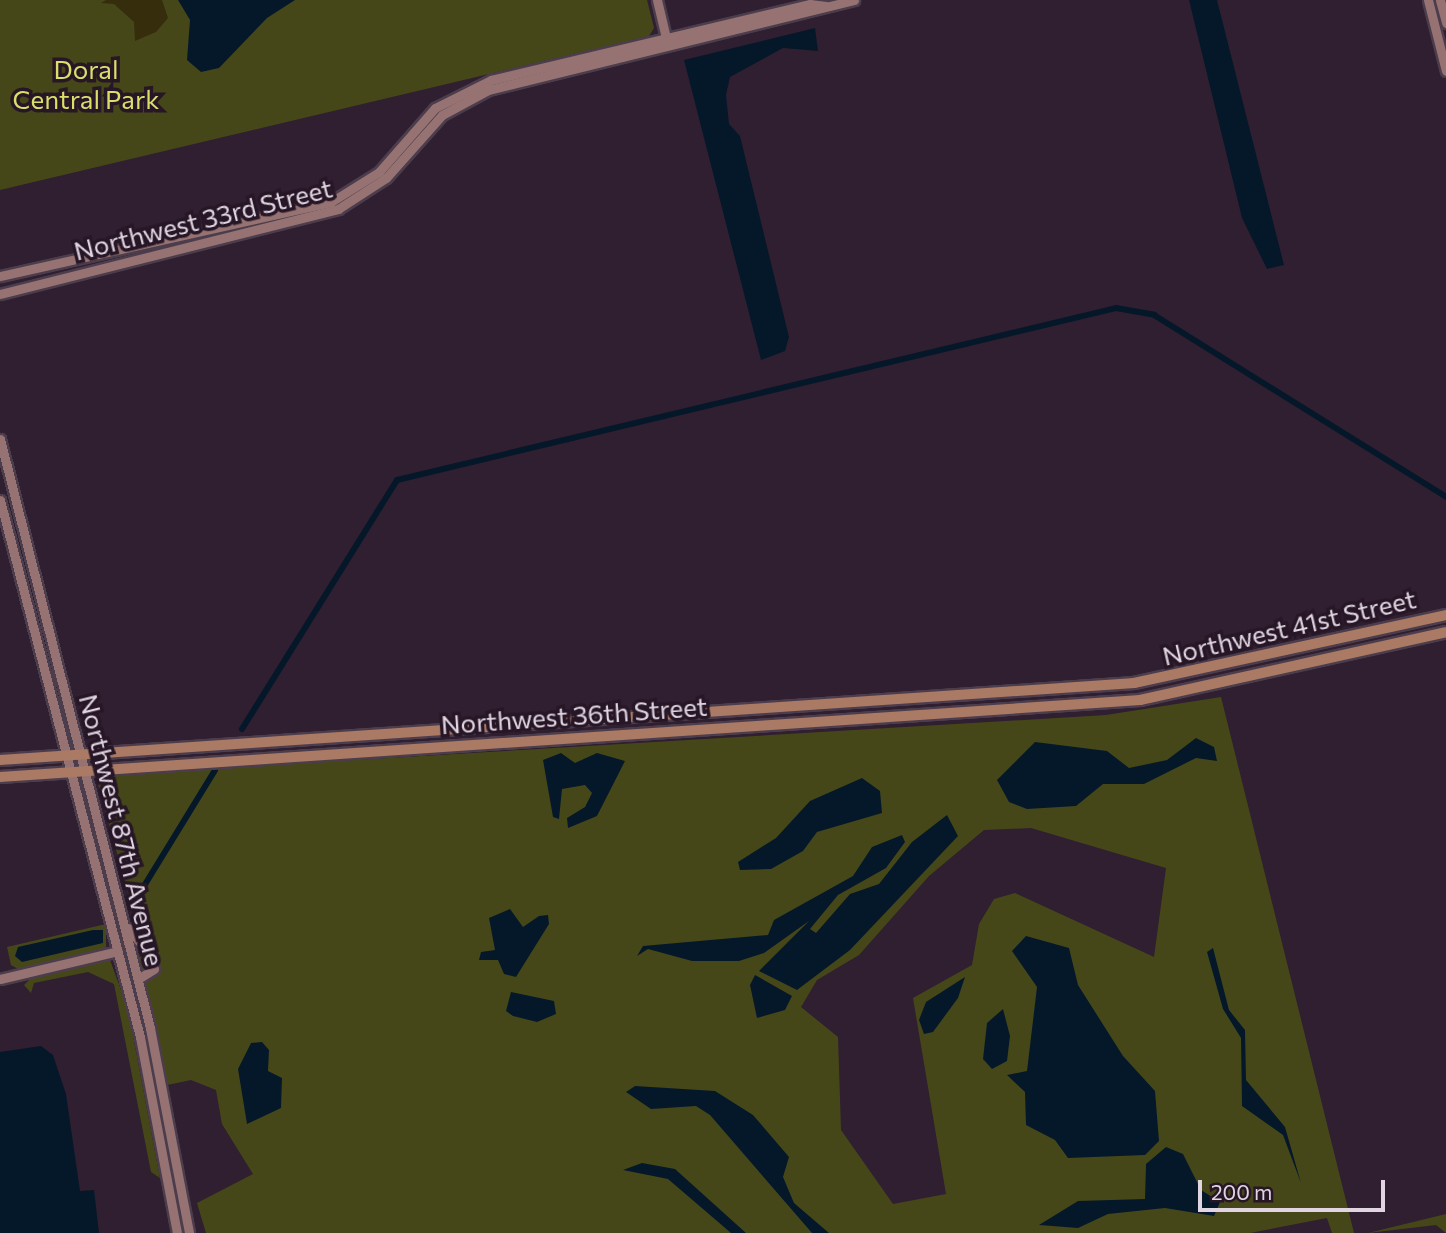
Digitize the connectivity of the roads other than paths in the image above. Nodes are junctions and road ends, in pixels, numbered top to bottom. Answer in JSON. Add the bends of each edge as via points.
{"nodes":[{"id":1,"x":657,"y":0,"type":"edge"},
{"id":2,"x":855,"y":0,"type":"edge"},
{"id":3,"x":1428,"y":0,"type":"edge"},
{"id":4,"x":1440,"y":0,"type":"edge"},
{"id":5,"x":1446,"y":21,"type":"edge"},
{"id":6,"x":1434,"y":22,"type":"junction"},
{"id":7,"x":668,"y":42,"type":"junction"},
{"id":8,"x":1446,"y":71,"type":"edge"},
{"id":9,"x":222,"y":229,"type":"junction"},
{"id":10,"x":232,"y":236,"type":"junction"},
{"id":11,"x":209,"y":241,"type":"junction"},
{"id":12,"x":0,"y":276,"type":"edge"},
{"id":13,"x":0,"y":294,"type":"edge"},
{"id":14,"x":0,"y":439,"type":"edge"},
{"id":15,"x":0,"y":500,"type":"edge"},
{"id":16,"x":36,"y":577,"type":"junction"},
{"id":17,"x":21,"y":580,"type":"junction"},
{"id":18,"x":1446,"y":615,"type":"edge"},
{"id":19,"x":1400,"y":625,"type":"junction"},
{"id":20,"x":1379,"y":630,"type":"junction"},
{"id":21,"x":1446,"y":632,"type":"edge"},
{"id":22,"x":1343,"y":639,"type":"junction"},
{"id":23,"x":1403,"y":642,"type":"junction"},
{"id":24,"x":1318,"y":644,"type":"junction"},
{"id":25,"x":1361,"y":652,"type":"junction"},
{"id":26,"x":1305,"y":665,"type":"junction"},
{"id":27,"x":1227,"y":666,"type":"junction"},
{"id":28,"x":1142,"y":682,"type":"joint"},
{"id":29,"x":1231,"y":683,"type":"junction"},
{"id":30,"x":965,"y":695,"type":"junction"},
{"id":31,"x":1151,"y":698,"type":"joint"},
{"id":32,"x":883,"y":700,"type":"junction"},
{"id":33,"x":787,"y":706,"type":"junction"},
{"id":34,"x":697,"y":712,"type":"junction"},
{"id":35,"x":965,"y":712,"type":"junction"},
{"id":36,"x":884,"y":717,"type":"junction"},
{"id":37,"x":513,"y":724,"type":"junction"},
{"id":38,"x":788,"y":724,"type":"junction"},
{"id":39,"x":697,"y":729,"type":"junction"},
{"id":40,"x":513,"y":741,"type":"junction"},
{"id":41,"x":206,"y":744,"type":"junction"},
{"id":42,"x":189,"y":745,"type":"junction"},
{"id":43,"x":81,"y":752,"type":"junction"},
{"id":44,"x":64,"y":753,"type":"junction"},
{"id":45,"x":0,"y":760,"type":"edge"},
{"id":46,"x":187,"y":763,"type":"junction"},
{"id":47,"x":164,"y":764,"type":"junction"},
{"id":48,"x":85,"y":769,"type":"junction"},
{"id":49,"x":70,"y":770,"type":"junction"},
{"id":50,"x":0,"y":777,"type":"edge"},
{"id":51,"x":92,"y":849,"type":"junction"},
{"id":52,"x":115,"y":884,"type":"junction"},
{"id":53,"x":125,"y":924,"type":"junction"},
{"id":54,"x":145,"y":948,"type":"dead end"},
{"id":55,"x":118,"y":951,"type":"junction"},
{"id":56,"x":154,"y":969,"type":"dead end"},
{"id":57,"x":0,"y":979,"type":"edge"},
{"id":58,"x":138,"y":979,"type":"junction"},
{"id":59,"x":179,"y":1195,"type":"junction"},
{"id":60,"x":167,"y":1196,"type":"junction"},
{"id":61,"x":177,"y":1233,"type":"edge"},
{"id":62,"x":190,"y":1233,"type":"edge"}],
"edges":[{"from":1,"to":7,"type":"street"},
{"from":2,"to":7,"type":"street","name":"Northwest 33rd Street","via":[[810,4]]},
{"from":3,"to":6,"type":"street"},
{"from":4,"to":5,"type":"street"},
{"from":5,"to":6,"type":"street"},
{"from":6,"to":8,"type":"street"},
{"from":7,"to":9,"type":"street","name":"Northwest 33rd Street","via":[[469,88],[435,108],[383,168],[346,195]]},
{"from":7,"to":10,"type":"street","name":"Northwest 33rd Street","via":[[477,94],[435,121],[391,173],[354,201]]},
{"from":9,"to":10,"type":"street"},
{"from":9,"to":11,"type":"street"},
{"from":9,"to":12,"type":"street","name":"Northwest 33rd Street"},
{"from":10,"to":11,"type":"street","name":"Northwest 33rd Street"},
{"from":11,"to":13,"type":"street","name":"Northwest 33rd Street"},
{"from":14,"to":16,"type":"street","name":"Northwest 87th Avenue"},
{"from":15,"to":17,"type":"street","name":"Northwest 87th Avenue"},
{"from":16,"to":17,"type":"street"},
{"from":16,"to":43,"type":"street","name":"Northwest 87th Avenue"},
{"from":17,"to":44,"type":"street","name":"Northwest 87th Avenue"},
{"from":18,"to":19,"type":"main road","name":"Northwest 41st Street"},
{"from":19,"to":20,"type":"main road","name":"Northwest 41st Street"},
{"from":19,"to":23,"type":"main road"},
{"from":20,"to":22,"type":"main road","name":"Northwest 41st Street"},
{"from":20,"to":25,"type":"main road"},
{"from":21,"to":23,"type":"main road","name":"Northwest 41st Street"},
{"from":22,"to":24,"type":"main road","name":"Northwest 41st Street"},
{"from":22,"to":25,"type":"main road"},
{"from":23,"to":25,"type":"main road","name":"Northwest 41st Street"},
{"from":24,"to":26,"type":"main road"},
{"from":24,"to":27,"type":"main road","name":"Northwest 41st Street"},
{"from":25,"to":26,"type":"main road","name":"Northwest 41st Street"},
{"from":26,"to":29,"type":"main road","name":"Northwest 41st Street"},
{"from":27,"to":28,"type":"main road","name":"Northwest 41st Street"},
{"from":27,"to":29,"type":"main road"},
{"from":28,"to":30,"type":"main road","name":"Northwest 36th Street"},
{"from":29,"to":31,"type":"main road","name":"Northwest 41st Street"},
{"from":30,"to":32,"type":"main road","name":"Northwest 36th Street"},
{"from":30,"to":35,"type":"main road"},
{"from":31,"to":35,"type":"main road","name":"Northwest 36th Street"},
{"from":32,"to":33,"type":"main road","name":"Northwest 36th Street"},
{"from":32,"to":36,"type":"main road"},
{"from":33,"to":34,"type":"main road","name":"Northwest 36th Street"},
{"from":33,"to":38,"type":"main road"},
{"from":34,"to":37,"type":"main road","name":"Northwest 36th Street"},
{"from":34,"to":39,"type":"main road"},
{"from":35,"to":36,"type":"main road","name":"Northwest 36th Street"},
{"from":36,"to":38,"type":"main road","name":"Northwest 36th Street"},
{"from":37,"to":40,"type":"main road"},
{"from":37,"to":41,"type":"main road","name":"Northwest 36th Street"},
{"from":38,"to":39,"type":"main road","name":"Northwest 36th Street"},
{"from":39,"to":40,"type":"main road","name":"Northwest 36th Street"},
{"from":40,"to":46,"type":"main road","name":"Northwest 36th Street"},
{"from":41,"to":42,"type":"main road","name":"Northwest 36th Street"},
{"from":41,"to":46,"type":"main road"},
{"from":42,"to":43,"type":"main road","name":"Northwest 36th Street"},
{"from":42,"to":47,"type":"main road"},
{"from":43,"to":44,"type":"main road","name":"Northwest 36th Street"},
{"from":43,"to":48,"type":"street","name":"Northwest 87th Avenue"},
{"from":44,"to":45,"type":"main road","name":"Northwest 36th Street"},
{"from":44,"to":49,"type":"street","name":"Northwest 87th Avenue"},
{"from":46,"to":47,"type":"main road","name":"Northwest 36th Street"},
{"from":47,"to":48,"type":"main road","name":"Northwest 36th Street"},
{"from":48,"to":49,"type":"main road","name":"Northwest 36th Street"},
{"from":48,"to":52,"type":"street","name":"Northwest 87th Avenue"},
{"from":49,"to":50,"type":"main road","name":"Northwest 36th Street"},
{"from":49,"to":51,"type":"street","name":"Northwest 87th Avenue"},
{"from":51,"to":52,"type":"street"},
{"from":51,"to":55,"type":"street","name":"Northwest 87th Avenue"},
{"from":52,"to":53,"type":"street","name":"Northwest 87th Avenue"},
{"from":53,"to":54,"type":"street"},
{"from":53,"to":58,"type":"street","name":"Northwest 87th Avenue"},
{"from":55,"to":57,"type":"street"},
{"from":55,"to":60,"type":"street","name":"Northwest 87th Avenue"},
{"from":56,"to":58,"type":"street"},
{"from":58,"to":59,"type":"street","name":"Northwest 87th Avenue"},
{"from":59,"to":60,"type":"street"},
{"from":59,"to":62,"type":"street","name":"Northwest 87th Avenue"},
{"from":60,"to":61,"type":"street","name":"Northwest 87th Avenue"}]}
